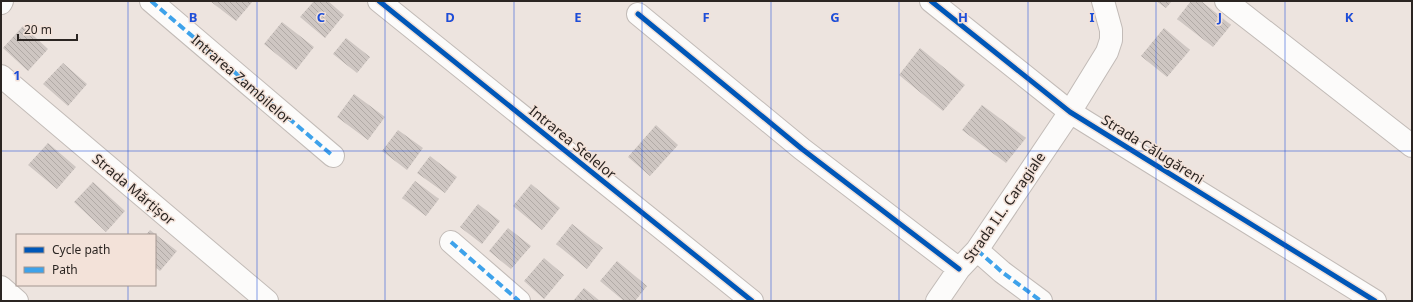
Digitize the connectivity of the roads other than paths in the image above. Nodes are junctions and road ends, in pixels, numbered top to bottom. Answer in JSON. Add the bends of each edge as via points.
{"nodes":[{"id":1,"x":152,"y":1,"type":"edge"},
{"id":2,"x":380,"y":1,"type":"edge"},
{"id":3,"x":931,"y":1,"type":"edge"},
{"id":4,"x":1103,"y":1,"type":"edge"},
{"id":5,"x":1226,"y":1,"type":"edge"},
{"id":6,"x":638,"y":14,"type":"dead end"},
{"id":7,"x":1,"y":76,"type":"edge"},
{"id":8,"x":1070,"y":112,"type":"junction"},
{"id":9,"x":1412,"y":146,"type":"edge"},
{"id":10,"x":333,"y":156,"type":"dead end"},
{"id":11,"x":451,"y":242,"type":"dead end"},
{"id":12,"x":977,"y":250,"type":"junction"},
{"id":13,"x":959,"y":269,"type":"junction"},
{"id":14,"x":1,"y":287,"type":"edge"},
{"id":15,"x":17,"y":301,"type":"edge"},
{"id":16,"x":267,"y":301,"type":"edge"},
{"id":17,"x":519,"y":301,"type":"edge"},
{"id":18,"x":752,"y":301,"type":"edge"},
{"id":19,"x":937,"y":301,"type":"edge"},
{"id":20,"x":1041,"y":301,"type":"edge"},
{"id":21,"x":1375,"y":301,"type":"edge"}],
"edges":[{"from":1,"to":10,"type":"street","name":"Intrarea Zambilelor"},
{"from":2,"to":18,"type":"street","name":"Intrarea Stelelor"},
{"from":3,"to":8,"type":"street","name":"Strada Călugăreni"},
{"from":4,"to":8,"type":"street","name":"Strada I.L. Caragiale","via":[[1109,19],[1111,40],[1107,52]]},
{"from":5,"to":9,"type":"street"},
{"from":6,"to":13,"type":"street","via":[[802,149]]},
{"from":7,"to":16,"type":"street","name":"Strada Mărțișor"},
{"from":8,"to":12,"type":"street","name":"Strada I.L. Caragiale"},
{"from":8,"to":21,"type":"street","name":"Strada Călugăreni"},
{"from":11,"to":17,"type":"street"},
{"from":12,"to":13,"type":"street","name":"Strada I.L. Caragiale"},
{"from":12,"to":20,"type":"street"},
{"from":13,"to":19,"type":"street","name":"Strada I.L. Caragiale"},
{"from":14,"to":15,"type":"street"}]}
